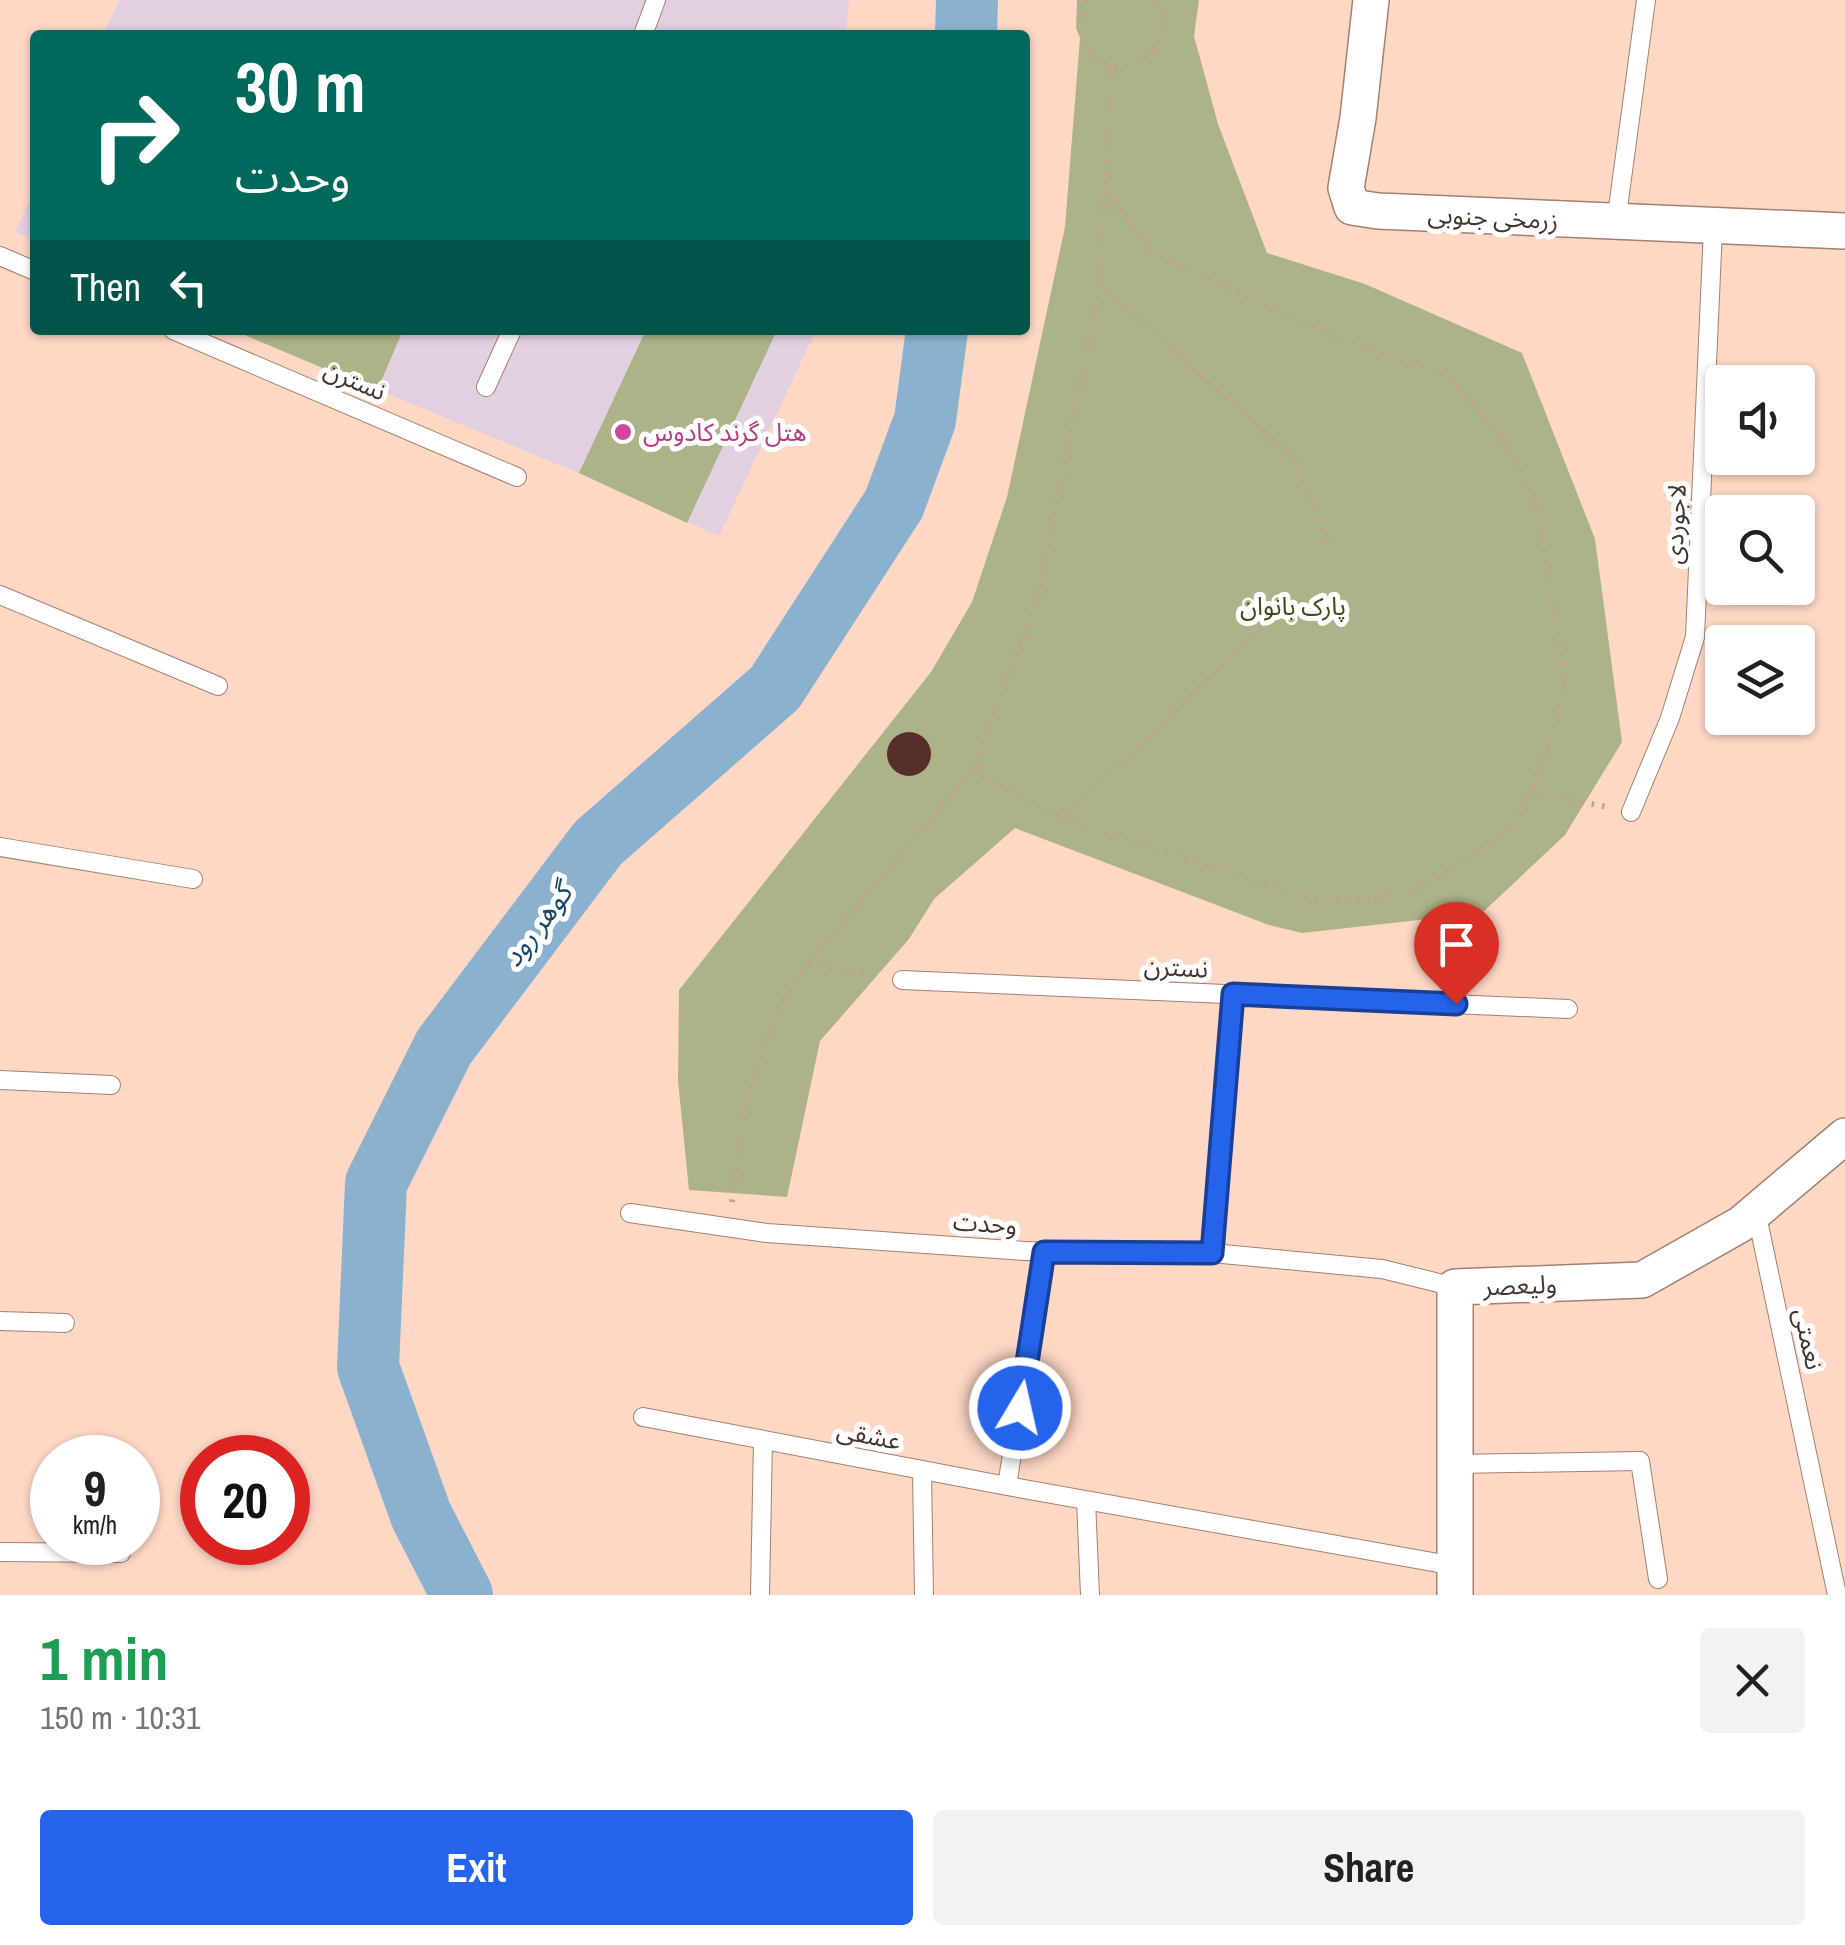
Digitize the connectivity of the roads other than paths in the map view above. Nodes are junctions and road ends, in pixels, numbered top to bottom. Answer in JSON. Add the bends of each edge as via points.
{"nodes":[{"id":1,"x":656,"y":0,"type":"edge"},
{"id":2,"x":1372,"y":0,"type":"edge"},
{"id":3,"x":1646,"y":0,"type":"edge"},
{"id":4,"x":645,"y":30,"type":"edge"},
{"id":5,"x":1616,"y":223,"type":"junction"},
{"id":6,"x":1713,"y":228,"type":"junction"},
{"id":7,"x":1845,"y":232,"type":"edge"},
{"id":8,"x":0,"y":256,"type":"edge"},
{"id":9,"x":30,"y":269,"type":"edge"},
{"id":10,"x":185,"y":335,"type":"edge"},
{"id":11,"x":510,"y":335,"type":"edge"},
{"id":12,"x":486,"y":387,"type":"dead end"},
{"id":13,"x":517,"y":477,"type":"dead end"},
{"id":14,"x":0,"y":595,"type":"edge"},
{"id":15,"x":218,"y":686,"type":"dead end"},
{"id":16,"x":1631,"y":812,"type":"road end"},
{"id":17,"x":0,"y":846,"type":"edge"},
{"id":18,"x":193,"y":879,"type":"dead end"},
{"id":19,"x":902,"y":980,"type":"road end"},
{"id":20,"x":1233,"y":994,"type":"junction"},
{"id":21,"x":1568,"y":1009,"type":"dead end"},
{"id":22,"x":0,"y":1080,"type":"edge"},
{"id":23,"x":112,"y":1085,"type":"dead end"},
{"id":24,"x":1845,"y":1136,"type":"edge"},
{"id":25,"x":1756,"y":1212,"type":"junction"},
{"id":26,"x":630,"y":1213,"type":"dead end"},
{"id":27,"x":1044,"y":1252,"type":"junction"},
{"id":28,"x":1212,"y":1253,"type":"junction"},
{"id":29,"x":1455,"y":1287,"type":"junction"},
{"id":30,"x":0,"y":1321,"type":"edge"},
{"id":31,"x":65,"y":1323,"type":"dead end"},
{"id":32,"x":643,"y":1417,"type":"dead end"},
{"id":33,"x":763,"y":1440,"type":"junction"},
{"id":34,"x":1455,"y":1464,"type":"junction"},
{"id":35,"x":922,"y":1470,"type":"junction"},
{"id":36,"x":1007,"y":1486,"type":"junction"},
{"id":37,"x":1086,"y":1500,"type":"junction"},
{"id":38,"x":0,"y":1552,"type":"edge"},
{"id":39,"x":30,"y":1552,"type":"edge"},
{"id":40,"x":1658,"y":1579,"type":"dead end"},
{"id":41,"x":1455,"y":1580,"type":"edge"},
{"id":42,"x":760,"y":1595,"type":"edge"},
{"id":43,"x":924,"y":1595,"type":"edge"},
{"id":44,"x":1090,"y":1595,"type":"edge"},
{"id":45,"x":1836,"y":1595,"type":"edge"}],
"edges":[{"from":1,"to":4,"type":"lane"},
{"from":2,"to":5,"type":"street","name":"زرمخی جنوبی","via":[[1346,188],[1352,207]]},
{"from":3,"to":5,"type":"lane"},
{"from":5,"to":6,"type":"street","name":"زرمخی جنوبی"},
{"from":6,"to":7,"type":"street","name":"زرمخی جنوبی"},
{"from":6,"to":16,"type":"lane","name":"لاجوردی","via":[[1695,637]]},
{"from":8,"to":9,"type":"lane"},
{"from":10,"to":13,"type":"lane","name":"نسترن"},
{"from":11,"to":12,"type":"lane"},
{"from":14,"to":15,"type":"lane"},
{"from":17,"to":18,"type":"lane"},
{"from":19,"to":20,"type":"lane","name":"نسترن"},
{"from":20,"to":21,"type":"lane","name":"نسترن"},
{"from":20,"to":28,"type":"lane"},
{"from":22,"to":23,"type":"lane"},
{"from":24,"to":25,"type":"street","name":"ولیعصر"},
{"from":25,"to":29,"type":"street","name":"ولیعصر","via":[[1642,1280]]},
{"from":25,"to":45,"type":"lane","name":"نعمتی"},
{"from":26,"to":27,"type":"lane","name":"وحدت","via":[[767,1233]]},
{"from":27,"to":28,"type":"lane","name":"وحدت"},
{"from":27,"to":36,"type":"lane"},
{"from":28,"to":29,"type":"lane","name":"وحدت","via":[[1382,1269]]},
{"from":29,"to":34,"type":"street","name":"ولیعصر"},
{"from":30,"to":31,"type":"lane"},
{"from":32,"to":33,"type":"lane","name":"عشقی"},
{"from":33,"to":35,"type":"lane","name":"عشقی"},
{"from":33,"to":42,"type":"lane"},
{"from":34,"to":40,"type":"lane","via":[[1640,1461]]},
{"from":34,"to":41,"type":"street","name":"ولیعصر"},
{"from":35,"to":36,"type":"lane","name":"عشقی"},
{"from":35,"to":43,"type":"lane"},
{"from":36,"to":37,"type":"lane","name":"عشقی"},
{"from":37,"to":41,"type":"lane","name":"عشقی"},
{"from":37,"to":44,"type":"lane"},
{"from":38,"to":39,"type":"lane"}]}
